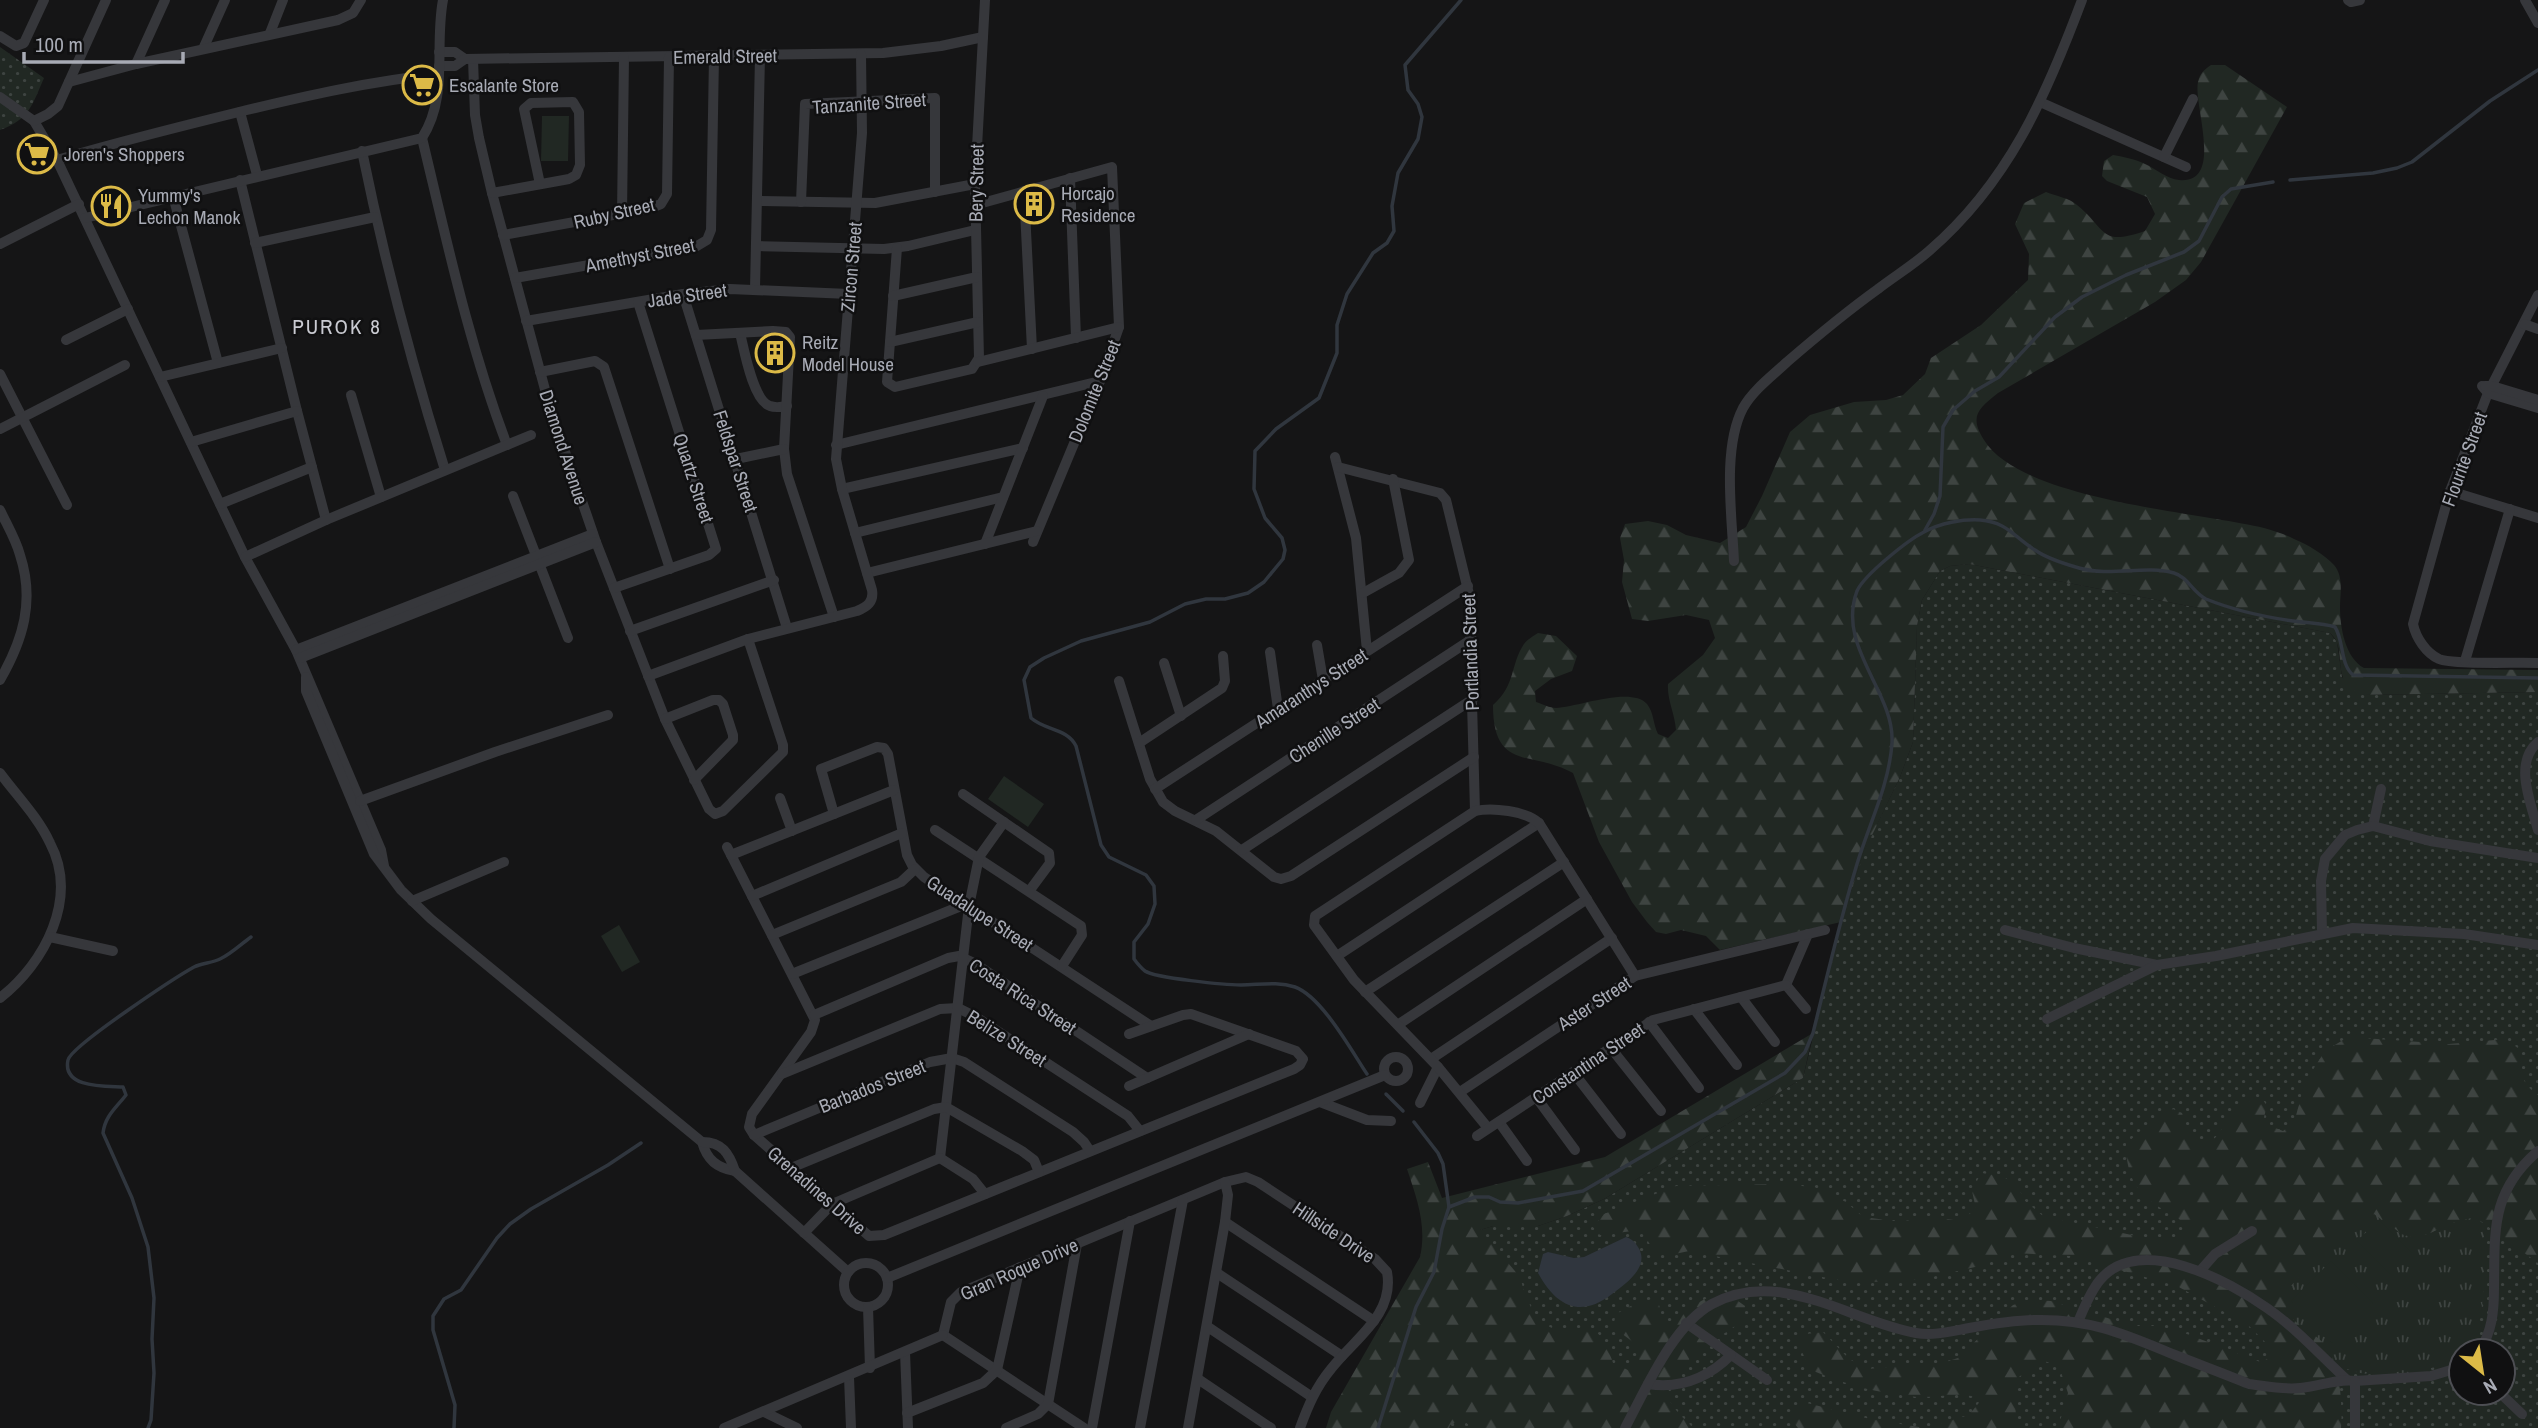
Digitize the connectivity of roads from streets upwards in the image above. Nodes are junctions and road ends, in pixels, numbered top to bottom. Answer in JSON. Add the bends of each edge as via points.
{"nodes":[{"id":1,"x":44,"y":0,"type":"edge"},
{"id":2,"x":106,"y":0,"type":"edge"},
{"id":3,"x":165,"y":0,"type":"edge"},
{"id":4,"x":225,"y":0,"type":"edge"},
{"id":5,"x":284,"y":0,"type":"edge"},
{"id":6,"x":443,"y":0,"type":"edge"},
{"id":7,"x":985,"y":0,"type":"edge"},
{"id":8,"x":2082,"y":0,"type":"edge"},
{"id":9,"x":2525,"y":0,"type":"edge"},
{"id":10,"x":358,"y":1,"type":"edge"},
{"id":11,"x":2538,"y":23,"type":"edge"},
{"id":12,"x":270,"y":33,"type":"junction"},
{"id":13,"x":0,"y":36,"type":"edge"},
{"id":14,"x":983,"y":37,"type":"junction"},
{"id":15,"x":203,"y":49,"type":"junction"},
{"id":16,"x":439,"y":52,"type":"junction"},
{"id":17,"x":861,"y":54,"type":"junction"},
{"id":18,"x":713,"y":56,"type":"junction"},
{"id":19,"x":760,"y":56,"type":"junction"},
{"id":20,"x":624,"y":57,"type":"junction"},
{"id":21,"x":669,"y":57,"type":"junction"},
{"id":22,"x":469,"y":59,"type":"junction"},
{"id":23,"x":136,"y":64,"type":"junction"},
{"id":24,"x":439,"y":70,"type":"junction"},
{"id":25,"x":69,"y":82,"type":"junction"},
{"id":26,"x":0,"y":97,"type":"edge"},
{"id":27,"x":2193,"y":99,"type":"dead end"},
{"id":28,"x":863,"y":102,"type":"junction"},
{"id":29,"x":2040,"y":102,"type":"junction"},
{"id":30,"x":240,"y":112,"type":"junction"},
{"id":31,"x":34,"y":121,"type":"junction"},
{"id":32,"x":422,"y":138,"type":"junction"},
{"id":33,"x":362,"y":151,"type":"junction"},
{"id":34,"x":2164,"y":157,"type":"junction"},
{"id":35,"x":57,"y":160,"type":"junction"},
{"id":36,"x":2186,"y":167,"type":"dead end"},
{"id":37,"x":257,"y":176,"type":"junction"},
{"id":38,"x":1070,"y":178,"type":"junction"},
{"id":39,"x":240,"y":180,"type":"junction"},
{"id":40,"x":540,"y":184,"type":"junction"},
{"id":41,"x":975,"y":184,"type":"junction"},
{"id":42,"x":1024,"y":191,"type":"junction"},
{"id":43,"x":935,"y":192,"type":"junction"},
{"id":44,"x":492,"y":193,"type":"junction"},
{"id":45,"x":173,"y":196,"type":"junction"},
{"id":46,"x":757,"y":201,"type":"junction"},
{"id":47,"x":802,"y":202,"type":"junction"},
{"id":48,"x":79,"y":204,"type":"junction"},
{"id":49,"x":856,"y":204,"type":"junction"},
{"id":50,"x":975,"y":205,"type":"junction"},
{"id":51,"x":622,"y":214,"type":"junction"},
{"id":52,"x":375,"y":217,"type":"junction"},
{"id":53,"x":85,"y":218,"type":"junction"},
{"id":54,"x":975,"y":230,"type":"junction"},
{"id":55,"x":503,"y":235,"type":"junction"},
{"id":56,"x":255,"y":243,"type":"junction"},
{"id":57,"x":0,"y":244,"type":"edge"},
{"id":58,"x":756,"y":246,"type":"junction"},
{"id":59,"x":852,"y":248,"type":"junction"},
{"id":60,"x":897,"y":248,"type":"junction"},
{"id":61,"x":977,"y":276,"type":"junction"},
{"id":62,"x":515,"y":278,"type":"junction"},
{"id":63,"x":755,"y":289,"type":"junction"},
{"id":64,"x":683,"y":294,"type":"junction"},
{"id":65,"x":849,"y":294,"type":"junction"},
{"id":66,"x":2538,"y":295,"type":"edge"},
{"id":67,"x":893,"y":296,"type":"junction"},
{"id":68,"x":638,"y":302,"type":"junction"},
{"id":69,"x":128,"y":309,"type":"junction"},
{"id":70,"x":526,"y":321,"type":"junction"},
{"id":71,"x":978,"y":322,"type":"junction"},
{"id":72,"x":2524,"y":324,"type":"junction"},
{"id":73,"x":1119,"y":327,"type":"junction"},
{"id":74,"x":2538,"y":329,"type":"edge"},
{"id":75,"x":740,"y":333,"type":"junction"},
{"id":76,"x":696,"y":335,"type":"junction"},
{"id":77,"x":1076,"y":338,"type":"junction"},
{"id":78,"x":66,"y":340,"type":"dead end"},
{"id":79,"x":890,"y":342,"type":"junction"},
{"id":80,"x":282,"y":348,"type":"junction"},
{"id":81,"x":1032,"y":349,"type":"junction"},
{"id":82,"x":218,"y":363,"type":"junction"},
{"id":83,"x":977,"y":364,"type":"junction"},
{"id":84,"x":125,"y":365,"type":"dead end"},
{"id":85,"x":540,"y":372,"type":"junction"},
{"id":86,"x":0,"y":374,"type":"edge"},
{"id":87,"x":160,"y":377,"type":"junction"},
{"id":88,"x":1100,"y":381,"type":"junction"},
{"id":89,"x":2490,"y":389,"type":"junction"},
{"id":90,"x":351,"y":395,"type":"dead end"},
{"id":91,"x":1043,"y":396,"type":"junction"},
{"id":92,"x":2538,"y":400,"type":"edge"},
{"id":93,"x":787,"y":406,"type":"junction"},
{"id":94,"x":2538,"y":408,"type":"edge"},
{"id":95,"x":297,"y":411,"type":"junction"},
{"id":96,"x":23,"y":417,"type":"junction"},
{"id":97,"x":0,"y":429,"type":"edge"},
{"id":98,"x":531,"y":435,"type":"dead end"},
{"id":99,"x":191,"y":442,"type":"junction"},
{"id":100,"x":507,"y":445,"type":"junction"},
{"id":101,"x":836,"y":445,"type":"junction"},
{"id":102,"x":1023,"y":448,"type":"junction"},
{"id":103,"x":784,"y":449,"type":"junction"},
{"id":104,"x":736,"y":459,"type":"junction"},
{"id":105,"x":312,"y":467,"type":"junction"},
{"id":106,"x":445,"y":470,"type":"junction"},
{"id":107,"x":1393,"y":480,"type":"junction"},
{"id":108,"x":842,"y":489,"type":"junction"},
{"id":109,"x":2450,"y":491,"type":"junction"},
{"id":110,"x":513,"y":496,"type":"dead end"},
{"id":111,"x":381,"y":497,"type":"junction"},
{"id":112,"x":1003,"y":497,"type":"junction"},
{"id":113,"x":220,"y":504,"type":"junction"},
{"id":114,"x":68,"y":505,"type":"dead end"},
{"id":115,"x":2511,"y":509,"type":"junction"},
{"id":116,"x":0,"y":510,"type":"edge"},
{"id":117,"x":2538,"y":518,"type":"edge"},
{"id":118,"x":326,"y":520,"type":"junction"},
{"id":119,"x":855,"y":533,"type":"junction"},
{"id":120,"x":595,"y":538,"type":"junction"},
{"id":121,"x":985,"y":544,"type":"junction"},
{"id":122,"x":245,"y":556,"type":"junction"},
{"id":123,"x":538,"y":560,"type":"junction"},
{"id":124,"x":1734,"y":561,"type":"dead end"},
{"id":125,"x":670,"y":569,"type":"junction"},
{"id":126,"x":867,"y":573,"type":"junction"},
{"id":127,"x":774,"y":580,"type":"junction"},
{"id":128,"x":1468,"y":586,"type":"junction"},
{"id":129,"x":614,"y":588,"type":"junction"},
{"id":130,"x":1363,"y":593,"type":"junction"},
{"id":131,"x":834,"y":617,"type":"junction"},
{"id":132,"x":788,"y":628,"type":"junction"},
{"id":133,"x":631,"y":631,"type":"junction"},
{"id":134,"x":568,"y":638,"type":"dead end"},
{"id":135,"x":748,"y":639,"type":"junction"},
{"id":136,"x":1472,"y":639,"type":"junction"},
{"id":137,"x":1317,"y":645,"type":"dead end"},
{"id":138,"x":1367,"y":651,"type":"junction"},
{"id":139,"x":2538,"y":651,"type":"edge"},
{"id":140,"x":1270,"y":652,"type":"dead end"},
{"id":141,"x":298,"y":654,"type":"junction"},
{"id":142,"x":1223,"y":656,"type":"dead end"},
{"id":143,"x":2465,"y":662,"type":"junction"},
{"id":144,"x":1164,"y":663,"type":"dead end"},
{"id":145,"x":2536,"y":663,"type":"edge"},
{"id":146,"x":306,"y":674,"type":"junction"},
{"id":147,"x":648,"y":677,"type":"junction"},
{"id":148,"x":0,"y":680,"type":"edge"},
{"id":149,"x":1323,"y":680,"type":"junction"},
{"id":150,"x":1119,"y":681,"type":"dead end"},
{"id":151,"x":1473,"y":699,"type":"junction"},
{"id":152,"x":1278,"y":709,"type":"junction"},
{"id":153,"x":608,"y":715,"type":"dead end"},
{"id":154,"x":1181,"y":716,"type":"junction"},
{"id":155,"x":665,"y":719,"type":"junction"},
{"id":156,"x":2538,"y":742,"type":"edge"},
{"id":157,"x":1139,"y":743,"type":"junction"},
{"id":158,"x":1474,"y":757,"type":"junction"},
{"id":159,"x":0,"y":773,"type":"edge"},
{"id":160,"x":694,"y":780,"type":"junction"},
{"id":161,"x":1155,"y":789,"type":"junction"},
{"id":162,"x":2381,"y":789,"type":"dead end"},
{"id":163,"x":894,"y":790,"type":"junction"},
{"id":164,"x":963,"y":794,"type":"dead end"},
{"id":165,"x":780,"y":798,"type":"dead end"},
{"id":166,"x":360,"y":801,"type":"junction"},
{"id":167,"x":1475,"y":811,"type":"junction"},
{"id":168,"x":834,"y":814,"type":"junction"},
{"id":169,"x":1196,"y":820,"type":"junction"},
{"id":170,"x":1004,"y":822,"type":"junction"},
{"id":171,"x":1539,"y":823,"type":"junction"},
{"id":172,"x":2373,"y":826,"type":"junction"},
{"id":173,"x":935,"y":830,"type":"dead end"},
{"id":174,"x":2538,"y":830,"type":"edge"},
{"id":175,"x":792,"y":831,"type":"junction"},
{"id":176,"x":902,"y":833,"type":"junction"},
{"id":177,"x":1242,"y":850,"type":"junction"},
{"id":178,"x":979,"y":858,"type":"junction"},
{"id":179,"x":2538,"y":858,"type":"edge"},
{"id":180,"x":504,"y":862,"type":"dead end"},
{"id":181,"x":1564,"y":862,"type":"junction"},
{"id":182,"x":384,"y":866,"type":"junction"},
{"id":183,"x":915,"y":869,"type":"junction"},
{"id":184,"x":1030,"y":891,"type":"junction"},
{"id":185,"x":752,"y":896,"type":"junction"},
{"id":186,"x":1587,"y":899,"type":"junction"},
{"id":187,"x":412,"y":901,"type":"junction"},
{"id":188,"x":967,"y":905,"type":"junction"},
{"id":189,"x":1825,"y":930,"type":"dead end"},
{"id":190,"x":2005,"y":930,"type":"dead end"},
{"id":191,"x":2322,"y":933,"type":"junction"},
{"id":192,"x":1808,"y":934,"type":"junction"},
{"id":193,"x":772,"y":935,"type":"junction"},
{"id":194,"x":50,"y":937,"type":"junction"},
{"id":195,"x":1612,"y":938,"type":"junction"},
{"id":196,"x":2538,"y":945,"type":"edge"},
{"id":197,"x":113,"y":951,"type":"dead end"},
{"id":198,"x":1337,"y":956,"type":"junction"},
{"id":199,"x":964,"y":957,"type":"junction"},
{"id":200,"x":2157,"y":965,"type":"junction"},
{"id":201,"x":1062,"y":966,"type":"junction"},
{"id":202,"x":792,"y":974,"type":"junction"},
{"id":203,"x":1635,"y":976,"type":"junction"},
{"id":204,"x":1786,"y":985,"type":"junction"},
{"id":205,"x":1365,"y":992,"type":"junction"},
{"id":206,"x":1741,"y":997,"type":"junction"},
{"id":207,"x":0,"y":998,"type":"edge"},
{"id":208,"x":958,"y":1008,"type":"junction"},
{"id":209,"x":1694,"y":1009,"type":"junction"},
{"id":210,"x":1806,"y":1009,"type":"dead end"},
{"id":211,"x":814,"y":1015,"type":"junction"},
{"id":212,"x":2048,"y":1019,"type":"dead end"},
{"id":213,"x":1649,"y":1022,"type":"junction"},
{"id":214,"x":1399,"y":1024,"type":"junction"},
{"id":215,"x":1151,"y":1026,"type":"junction"},
{"id":216,"x":1129,"y":1034,"type":"dead end"},
{"id":217,"x":1249,"y":1034,"type":"junction"},
{"id":218,"x":1776,"y":1042,"type":"dead end"},
{"id":219,"x":1610,"y":1047,"type":"junction"},
{"id":220,"x":1422,"y":1049,"type":"junction"},
{"id":221,"x":952,"y":1058,"type":"junction"},
{"id":222,"x":1406,"y":1062,"type":"junction"},
{"id":223,"x":1434,"y":1063,"type":"junction"},
{"id":224,"x":1737,"y":1065,"type":"dead end"},
{"id":225,"x":1573,"y":1072,"type":"junction"},
{"id":226,"x":781,"y":1075,"type":"junction"},
{"id":227,"x":1385,"y":1075,"type":"junction"},
{"id":228,"x":1147,"y":1078,"type":"junction"},
{"id":229,"x":1129,"y":1086,"type":"dead end"},
{"id":230,"x":1699,"y":1088,"type":"dead end"},
{"id":231,"x":1460,"y":1092,"type":"junction"},
{"id":232,"x":1536,"y":1097,"type":"junction"},
{"id":233,"x":1320,"y":1102,"type":"junction"},
{"id":234,"x":1420,"y":1103,"type":"dead end"},
{"id":235,"x":946,"y":1107,"type":"junction"},
{"id":236,"x":1661,"y":1111,"type":"dead end"},
{"id":237,"x":1391,"y":1121,"type":"dead end"},
{"id":238,"x":1499,"y":1122,"type":"junction"},
{"id":239,"x":1488,"y":1128,"type":"junction"},
{"id":240,"x":1140,"y":1131,"type":"junction"},
{"id":241,"x":1621,"y":1134,"type":"dead end"},
{"id":242,"x":754,"y":1135,"type":"junction"},
{"id":243,"x":1477,"y":1136,"type":"dead end"},
{"id":244,"x":702,"y":1142,"type":"junction"},
{"id":245,"x":1575,"y":1150,"type":"dead end"},
{"id":246,"x":1090,"y":1151,"type":"junction"},
{"id":247,"x":2538,"y":1151,"type":"edge"},
{"id":248,"x":940,"y":1158,"type":"junction"},
{"id":249,"x":1527,"y":1161,"type":"dead end"},
{"id":250,"x":791,"y":1168,"type":"junction"},
{"id":251,"x":735,"y":1171,"type":"junction"},
{"id":252,"x":1040,"y":1172,"type":"junction"},
{"id":253,"x":1225,"y":1182,"type":"junction"},
{"id":254,"x":985,"y":1194,"type":"junction"},
{"id":255,"x":1183,"y":1199,"type":"junction"},
{"id":256,"x":832,"y":1204,"type":"junction"},
{"id":257,"x":1130,"y":1222,"type":"junction"},
{"id":258,"x":1225,"y":1222,"type":"junction"},
{"id":259,"x":2252,"y":1231,"type":"dead end"},
{"id":260,"x":804,"y":1233,"type":"junction"},
{"id":261,"x":1077,"y":1244,"type":"junction"},
{"id":262,"x":1020,"y":1267,"type":"junction"},
{"id":263,"x":2200,"y":1270,"type":"junction"},
{"id":264,"x":848,"y":1272,"type":"junction"},
{"id":265,"x":1217,"y":1273,"type":"junction"},
{"id":266,"x":887,"y":1278,"type":"junction"},
{"id":267,"x":867,"y":1307,"type":"junction"},
{"id":268,"x":1374,"y":1321,"type":"junction"},
{"id":269,"x":2078,"y":1322,"type":"junction"},
{"id":270,"x":1686,"y":1323,"type":"junction"},
{"id":271,"x":1208,"y":1327,"type":"junction"},
{"id":272,"x":943,"y":1335,"type":"junction"},
{"id":273,"x":2486,"y":1337,"type":"edge"},
{"id":274,"x":905,"y":1352,"type":"junction"},
{"id":275,"x":1731,"y":1354,"type":"junction"},
{"id":276,"x":1342,"y":1356,"type":"junction"},
{"id":277,"x":870,"y":1368,"type":"junction"},
{"id":278,"x":997,"y":1370,"type":"junction"},
{"id":279,"x":2447,"y":1371,"type":"edge"},
{"id":280,"x":849,"y":1377,"type":"junction"},
{"id":281,"x":1198,"y":1379,"type":"junction"},
{"id":282,"x":1768,"y":1380,"type":"dead end"},
{"id":283,"x":2351,"y":1381,"type":"junction"},
{"id":284,"x":1648,"y":1384,"type":"junction"},
{"id":285,"x":1312,"y":1396,"type":"junction"},
{"id":286,"x":1048,"y":1404,"type":"junction"},
{"id":287,"x":2515,"y":1407,"type":"edge"},
{"id":288,"x":764,"y":1412,"type":"junction"},
{"id":289,"x":907,"y":1412,"type":"junction"},
{"id":290,"x":2522,"y":1414,"type":"dead end"},
{"id":291,"x":724,"y":1428,"type":"edge"},
{"id":292,"x":797,"y":1428,"type":"edge"},
{"id":293,"x":851,"y":1428,"type":"edge"},
{"id":294,"x":908,"y":1428,"type":"edge"},
{"id":295,"x":1006,"y":1428,"type":"edge"},
{"id":296,"x":1084,"y":1428,"type":"edge"},
{"id":297,"x":1092,"y":1428,"type":"edge"},
{"id":298,"x":1140,"y":1428,"type":"edge"},
{"id":299,"x":1188,"y":1428,"type":"edge"},
{"id":300,"x":1271,"y":1428,"type":"edge"},
{"id":301,"x":1300,"y":1428,"type":"edge"},
{"id":302,"x":1625,"y":1428,"type":"edge"},
{"id":303,"x":2355,"y":1428,"type":"edge"}],
"edges":[{"from":1,"to":13,"type":"street","via":[[24,43],[16,46]]},
{"from":2,"to":25,"type":"street"},
{"from":3,"to":23,"type":"street"},
{"from":4,"to":15,"type":"street"},
{"from":5,"to":12,"type":"street"},
{"from":6,"to":16,"type":"street"},
{"from":7,"to":14,"type":"street","name":"Bery Street"},
{"from":8,"to":29,"type":"street"},
{"from":9,"to":11,"type":"street"},
{"from":10,"to":12,"type":"street","via":[[353,13],[345,17]]},
{"from":12,"to":15,"type":"street"},
{"from":14,"to":17,"type":"street","name":"Emerald Street"},
{"from":14,"to":41,"type":"street","name":"Bery Street"},
{"from":15,"to":23,"type":"street"},
{"from":16,"to":22,"type":"street","name":"Emerald Street","via":[[455,52]]},
{"from":16,"to":24,"type":"street"},
{"from":17,"to":19,"type":"street","name":"Emerald Street"},
{"from":17,"to":28,"type":"street","name":"Zircon Street"},
{"from":18,"to":19,"type":"street","name":"Emerald Street"},
{"from":18,"to":21,"type":"street","name":"Emerald Street"},
{"from":18,"to":62,"type":"street","name":"Amethyst Street","via":[[711,230],[707,240],[697,246]]},
{"from":19,"to":46,"type":"street"},
{"from":20,"to":21,"type":"street","name":"Emerald Street"},
{"from":20,"to":22,"type":"street","name":"Emerald Street"},
{"from":20,"to":51,"type":"street"},
{"from":21,"to":51,"type":"street","name":"Ruby Street","via":[[667,194],[657,206]]},
{"from":22,"to":24,"type":"street","name":"Emerald Street"},
{"from":22,"to":44,"type":"street","name":"Diamond Avenue","via":[[475,115]]},
{"from":23,"to":25,"type":"street"},
{"from":24,"to":30,"type":"street","name":"Emerald Street"},
{"from":24,"to":32,"type":"street","via":[[435,116]]},
{"from":25,"to":31,"type":"street","via":[[58,106]]},
{"from":26,"to":31,"type":"street"},
{"from":27,"to":34,"type":"street"},
{"from":28,"to":43,"type":"street","name":"Tanzanite Street","via":[[935,99]]},
{"from":28,"to":47,"type":"street","name":"Tanzanite Street","via":[[805,104]]},
{"from":28,"to":49,"type":"street","name":"Zircon Street"},
{"from":29,"to":34,"type":"street"},
{"from":29,"to":124,"type":"street","via":[[1999,176],[1950,231],[1810,342],[1744,407],[1733,449]]},
{"from":30,"to":35,"type":"street","name":"Emerald Street"},
{"from":30,"to":37,"type":"street"},
{"from":31,"to":35,"type":"street"},
{"from":32,"to":33,"type":"street"},
{"from":32,"to":100,"type":"street","via":[[461,304]]},
{"from":33,"to":37,"type":"street"},
{"from":33,"to":52,"type":"street"},
{"from":34,"to":36,"type":"street"},
{"from":35,"to":48,"type":"street"},
{"from":37,"to":39,"type":"street"},
{"from":38,"to":42,"type":"street","name":"Dolomite Street"},
{"from":38,"to":73,"type":"street","name":"Dolomite Street","via":[[1112,167]]},
{"from":38,"to":77,"type":"street"},
{"from":39,"to":45,"type":"street"},
{"from":39,"to":56,"type":"street"},
{"from":40,"to":40,"type":"street","via":[[524,109],[531,103],[573,102],[579,112],[578,173]]},
{"from":40,"to":44,"type":"street"},
{"from":41,"to":43,"type":"street"},
{"from":41,"to":50,"type":"street","name":"Bery Street"},
{"from":42,"to":50,"type":"street","name":"Dolomite Street"},
{"from":42,"to":81,"type":"street"},
{"from":43,"to":49,"type":"street"},
{"from":44,"to":55,"type":"street","name":"Diamond Avenue"},
{"from":45,"to":53,"type":"street"},
{"from":45,"to":82,"type":"street"},
{"from":46,"to":47,"type":"street"},
{"from":46,"to":58,"type":"street"},
{"from":47,"to":49,"type":"street"},
{"from":48,"to":53,"type":"street"},
{"from":48,"to":57,"type":"street"},
{"from":49,"to":59,"type":"street","name":"Zircon Street"},
{"from":50,"to":54,"type":"street","name":"Bery Street"},
{"from":51,"to":55,"type":"street","name":"Ruby Street"},
{"from":52,"to":56,"type":"street"},
{"from":52,"to":106,"type":"street"},
{"from":53,"to":69,"type":"street"},
{"from":54,"to":60,"type":"street"},
{"from":54,"to":61,"type":"street","name":"Bery Street"},
{"from":55,"to":62,"type":"street","name":"Diamond Avenue"},
{"from":56,"to":80,"type":"street"},
{"from":58,"to":59,"type":"street"},
{"from":58,"to":63,"type":"street"},
{"from":59,"to":60,"type":"street"},
{"from":59,"to":65,"type":"street","name":"Zircon Street"},
{"from":60,"to":67,"type":"street"},
{"from":61,"to":67,"type":"street"},
{"from":61,"to":71,"type":"street","name":"Bery Street"},
{"from":62,"to":70,"type":"street","name":"Diamond Avenue"},
{"from":63,"to":64,"type":"street","name":"Jade Street"},
{"from":63,"to":65,"type":"street","name":"Jade Street"},
{"from":64,"to":68,"type":"street","name":"Jade Street"},
{"from":64,"to":76,"type":"street","name":"Feldspar Street"},
{"from":65,"to":101,"type":"street","name":"Zircon Street"},
{"from":66,"to":72,"type":"street","name":"Flourite Street"},
{"from":67,"to":79,"type":"street"},
{"from":68,"to":70,"type":"street","name":"Jade Street"},
{"from":68,"to":125,"type":"street","name":"Quartz Street","via":[[716,545],[709,555]]},
{"from":69,"to":78,"type":"street"},
{"from":69,"to":87,"type":"street"},
{"from":70,"to":85,"type":"street","name":"Diamond Avenue"},
{"from":71,"to":79,"type":"street"},
{"from":71,"to":83,"type":"street","name":"Bery Street"},
{"from":72,"to":74,"type":"street"},
{"from":72,"to":89,"type":"street","name":"Flourite Street"},
{"from":73,"to":77,"type":"street"},
{"from":73,"to":88,"type":"street","name":"Dolomite Street"},
{"from":75,"to":76,"type":"street"},
{"from":75,"to":93,"type":"street","via":[[761,400],[770,407]]},
{"from":75,"to":93,"type":"street","via":[[788,334]]},
{"from":76,"to":104,"type":"street","name":"Feldspar Street"},
{"from":77,"to":81,"type":"street"},
{"from":79,"to":83,"type":"street","via":[[887,379],[895,387],[968,371]]},
{"from":80,"to":82,"type":"street"},
{"from":80,"to":95,"type":"street"},
{"from":81,"to":83,"type":"street"},
{"from":82,"to":87,"type":"street"},
{"from":84,"to":96,"type":"street"},
{"from":85,"to":120,"type":"street","name":"Diamond Avenue"},
{"from":85,"to":125,"type":"street","via":[[595,361],[604,367]]},
{"from":86,"to":96,"type":"street"},
{"from":87,"to":99,"type":"street"},
{"from":88,"to":91,"type":"street"},
{"from":88,"to":121,"type":"street","name":"Dolomite Street","via":[[1035,536]]},
{"from":89,"to":92,"type":"street"},
{"from":89,"to":94,"type":"street"},
{"from":89,"to":109,"type":"street","name":"Flourite Street"},
{"from":90,"to":111,"type":"street"},
{"from":91,"to":101,"type":"street"},
{"from":91,"to":102,"type":"street"},
{"from":93,"to":103,"type":"street"},
{"from":95,"to":99,"type":"street"},
{"from":95,"to":105,"type":"street"},
{"from":96,"to":97,"type":"street"},
{"from":96,"to":114,"type":"street"},
{"from":98,"to":100,"type":"street"},
{"from":99,"to":113,"type":"street"},
{"from":100,"to":106,"type":"street"},
{"from":101,"to":108,"type":"street","name":"Zircon Street"},
{"from":102,"to":108,"type":"street"},
{"from":102,"to":112,"type":"street"},
{"from":103,"to":104,"type":"street"},
{"from":103,"to":131,"type":"street","via":[[790,486]]},
{"from":104,"to":127,"type":"street","name":"Feldspar Street"},
{"from":105,"to":113,"type":"street"},
{"from":105,"to":118,"type":"street"},
{"from":106,"to":111,"type":"street"},
{"from":107,"to":128,"type":"street","name":"Portlandia Street","via":[[1444,497]]},
{"from":107,"to":130,"type":"street","via":[[1409,561],[1399,573]]},
{"from":107,"to":130,"type":"street","via":[[1336,462],[1356,538]]},
{"from":108,"to":119,"type":"street","name":"Zircon Street"},
{"from":109,"to":115,"type":"street"},
{"from":109,"to":143,"type":"street","name":"Flourite Street","via":[[2413,624],[2435,657]]},
{"from":110,"to":123,"type":"street"},
{"from":111,"to":118,"type":"street"},
{"from":112,"to":119,"type":"street"},
{"from":112,"to":121,"type":"street"},
{"from":113,"to":122,"type":"street"},
{"from":115,"to":117,"type":"street"},
{"from":115,"to":143,"type":"street"},
{"from":116,"to":148,"type":"street","via":[[26,577],[24,628]]},
{"from":118,"to":122,"type":"street"},
{"from":119,"to":126,"type":"street","name":"Zircon Street"},
{"from":120,"to":123,"type":"street"},
{"from":120,"to":129,"type":"street","name":"Diamond Avenue"},
{"from":121,"to":126,"type":"street"},
{"from":122,"to":141,"type":"street"},
{"from":123,"to":134,"type":"street"},
{"from":123,"to":141,"type":"street"},
{"from":125,"to":129,"type":"street","name":"Quartz Street"},
{"from":126,"to":131,"type":"street","name":"Zircon Street","via":[[872,600],[864,608]]},
{"from":127,"to":132,"type":"street","name":"Feldspar Street"},
{"from":127,"to":133,"type":"street"},
{"from":128,"to":136,"type":"street","name":"Portlandia Street"},
{"from":128,"to":138,"type":"street","name":"Amaranthys Street"},
{"from":129,"to":133,"type":"street","name":"Diamond Avenue"},
{"from":130,"to":138,"type":"street"},
{"from":131,"to":132,"type":"street"},
{"from":132,"to":135,"type":"street"},
{"from":133,"to":147,"type":"street","name":"Diamond Avenue"},
{"from":135,"to":147,"type":"street"},
{"from":135,"to":160,"type":"street","name":"Diamond Avenue","via":[[783,752],[715,814]]},
{"from":136,"to":151,"type":"street","name":"Portlandia Street"},
{"from":136,"to":169,"type":"street","name":"Chenille Street"},
{"from":137,"to":149,"type":"street"},
{"from":138,"to":149,"type":"street","name":"Amaranthys Street"},
{"from":139,"to":145,"type":"street"},
{"from":140,"to":152,"type":"street"},
{"from":141,"to":146,"type":"street"},
{"from":142,"to":154,"type":"street","via":[[1224,685]]},
{"from":143,"to":145,"type":"street"},
{"from":144,"to":154,"type":"street"},
{"from":146,"to":166,"type":"street"},
{"from":146,"to":182,"type":"street","via":[[306,691],[351,803]]},
{"from":147,"to":155,"type":"street","name":"Diamond Avenue"},
{"from":149,"to":152,"type":"street","name":"Amaranthys Street"},
{"from":150,"to":157,"type":"street"},
{"from":151,"to":158,"type":"street","name":"Portlandia Street"},
{"from":151,"to":177,"type":"street"},
{"from":152,"to":161,"type":"street","name":"Amaranthys Street"},
{"from":153,"to":166,"type":"street"},
{"from":154,"to":157,"type":"street"},
{"from":155,"to":160,"type":"street","name":"Diamond Avenue"},
{"from":155,"to":160,"type":"street","via":[[713,700],[723,704],[733,740]]},
{"from":156,"to":174,"type":"street","via":[[2529,749],[2525,768]]},
{"from":157,"to":161,"type":"street"},
{"from":158,"to":167,"type":"street","name":"Portlandia Street"},
{"from":158,"to":177,"type":"street","via":[[1291,876],[1274,877]]},
{"from":159,"to":194,"type":"street","via":[[39,824],[57,858],[60,889]]},
{"from":161,"to":169,"type":"street","via":[[1168,807]]},
{"from":162,"to":172,"type":"street"},
{"from":163,"to":168,"type":"street"},
{"from":163,"to":168,"type":"street","name":"Guadalupe Street","via":[[884,748],[821,769]]},
{"from":163,"to":176,"type":"street","name":"Guadalupe Street"},
{"from":164,"to":170,"type":"street"},
{"from":165,"to":175,"type":"street"},
{"from":166,"to":182,"type":"street"},
{"from":167,"to":171,"type":"street","via":[[1517,814]]},
{"from":167,"to":198,"type":"street","via":[[1322,911],[1314,920]]},
{"from":168,"to":175,"type":"street"},
{"from":169,"to":177,"type":"street"},
{"from":170,"to":178,"type":"street"},
{"from":170,"to":184,"type":"street","via":[[1051,857]]},
{"from":171,"to":181,"type":"street"},
{"from":171,"to":198,"type":"street"},
{"from":172,"to":179,"type":"street","via":[[2430,841]]},
{"from":172,"to":191,"type":"street","via":[[2345,835],[2325,859]]},
{"from":173,"to":178,"type":"street"},
{"from":175,"to":185,"type":"street","via":[[729,851]]},
{"from":176,"to":183,"type":"street","name":"Guadalupe Street"},
{"from":176,"to":185,"type":"street"},
{"from":178,"to":184,"type":"street"},
{"from":178,"to":188,"type":"street"},
{"from":180,"to":187,"type":"street"},
{"from":181,"to":186,"type":"street"},
{"from":181,"to":205,"type":"street"},
{"from":182,"to":187,"type":"street"},
{"from":183,"to":188,"type":"street","name":"Guadalupe Street"},
{"from":183,"to":193,"type":"street","via":[[901,882]]},
{"from":184,"to":201,"type":"street","via":[[1083,929]]},
{"from":185,"to":193,"type":"street"},
{"from":186,"to":195,"type":"street"},
{"from":186,"to":214,"type":"street"},
{"from":187,"to":244,"type":"street"},
{"from":188,"to":199,"type":"street"},
{"from":188,"to":201,"type":"street","name":"Guadalupe Street"},
{"from":188,"to":202,"type":"street"},
{"from":189,"to":192,"type":"street","name":"Aster Street"},
{"from":190,"to":200,"type":"street"},
{"from":191,"to":196,"type":"street","via":[[2374,928]]},
{"from":191,"to":200,"type":"street"},
{"from":192,"to":203,"type":"street","name":"Aster Street"},
{"from":192,"to":204,"type":"street"},
{"from":193,"to":202,"type":"street"},
{"from":194,"to":197,"type":"street"},
{"from":194,"to":207,"type":"street","via":[[37,962]]},
{"from":195,"to":203,"type":"street"},
{"from":195,"to":223,"type":"street"},
{"from":198,"to":205,"type":"street"},
{"from":199,"to":208,"type":"street"},
{"from":199,"to":211,"type":"street","name":"Costa Rica Street","via":[[948,958]]},
{"from":199,"to":228,"type":"street","name":"Costa Rica Street"},
{"from":200,"to":212,"type":"street"},
{"from":201,"to":215,"type":"street","name":"Guadalupe Street"},
{"from":202,"to":211,"type":"street"},
{"from":203,"to":231,"type":"street","name":"Aster Street"},
{"from":204,"to":206,"type":"street","name":"Constantina Street"},
{"from":204,"to":210,"type":"street"},
{"from":205,"to":214,"type":"street"},
{"from":206,"to":209,"type":"street","name":"Constantina Street"},
{"from":206,"to":218,"type":"street"},
{"from":208,"to":221,"type":"street"},
{"from":208,"to":226,"type":"street","name":"Belize Street","via":[[940,1009]]},
{"from":208,"to":240,"type":"street","name":"Belize Street","via":[[1128,1116]]},
{"from":209,"to":213,"type":"street","name":"Constantina Street"},
{"from":209,"to":224,"type":"street"},
{"from":211,"to":226,"type":"street","name":"Grenadines Drive","via":[[814,1028]]},
{"from":213,"to":219,"type":"street","name":"Constantina Street"},
{"from":213,"to":230,"type":"street"},
{"from":214,"to":220,"type":"street"},
{"from":215,"to":216,"type":"street"},
{"from":215,"to":217,"type":"street","via":[[1191,1014]]},
{"from":217,"to":228,"type":"street"},
{"from":217,"to":240,"type":"street","name":"Grenadines Drive","via":[[1296,1051],[1303,1059],[1300,1065]]},
{"from":219,"to":225,"type":"street","name":"Constantina Street"},
{"from":219,"to":236,"type":"street"},
{"from":220,"to":222,"type":"street"},
{"from":220,"to":223,"type":"street"},
{"from":221,"to":235,"type":"street"},
{"from":221,"to":242,"type":"street","name":"Barbados Street","via":[[930,1062]]},
{"from":221,"to":246,"type":"street","name":"Barbados Street","via":[[1073,1132]]},
{"from":222,"to":227,"type":"street","via":[[1399,1057],[1387,1060]]},
{"from":222,"to":227,"type":"street","via":[[1407,1075],[1400,1081]]},
{"from":223,"to":231,"type":"street"},
{"from":223,"to":234,"type":"street"},
{"from":225,"to":232,"type":"street","name":"Constantina Street"},
{"from":225,"to":241,"type":"street"},
{"from":226,"to":242,"type":"street","name":"Grenadines Drive","via":[[750,1119]]},
{"from":227,"to":233,"type":"street"},
{"from":228,"to":229,"type":"street"},
{"from":231,"to":239,"type":"street"},
{"from":232,"to":238,"type":"street","name":"Constantina Street"},
{"from":232,"to":245,"type":"street"},
{"from":233,"to":237,"type":"street","via":[[1367,1120]]},
{"from":233,"to":266,"type":"street"},
{"from":235,"to":248,"type":"street"},
{"from":235,"to":250,"type":"street"},
{"from":235,"to":252,"type":"street","via":[[1030,1157]]},
{"from":238,"to":239,"type":"street","name":"Constantina Street"},
{"from":238,"to":249,"type":"street"},
{"from":239,"to":243,"type":"street","name":"Constantina Street"},
{"from":240,"to":246,"type":"street","name":"Grenadines Drive"},
{"from":242,"to":250,"type":"street","name":"Grenadines Drive"},
{"from":244,"to":251,"type":"street","via":[[714,1163]]},
{"from":244,"to":251,"type":"street","via":[[721,1146]]},
{"from":246,"to":252,"type":"street","name":"Grenadines Drive"},
{"from":247,"to":273,"type":"street","via":[[2515,1175],[2498,1208],[2492,1318]]},
{"from":248,"to":254,"type":"street","via":[[973,1179]]},
{"from":248,"to":256,"type":"street"},
{"from":250,"to":256,"type":"street","name":"Grenadines Drive"},
{"from":251,"to":260,"type":"street"},
{"from":252,"to":254,"type":"street","name":"Grenadines Drive"},
{"from":253,"to":255,"type":"street","name":"Gran Roque Drive"},
{"from":253,"to":258,"type":"street"},
{"from":253,"to":268,"type":"street","name":"Hillside Drive","via":[[1246,1177],[1258,1182],[1380,1262],[1388,1279]]},
{"from":254,"to":256,"type":"street","name":"Grenadines Drive","via":[[874,1237]]},
{"from":255,"to":257,"type":"street","name":"Gran Roque Drive"},
{"from":255,"to":298,"type":"street"},
{"from":256,"to":260,"type":"street"},
{"from":257,"to":261,"type":"street","name":"Gran Roque Drive"},
{"from":257,"to":297,"type":"street"},
{"from":258,"to":265,"type":"street"},
{"from":258,"to":268,"type":"street"},
{"from":259,"to":263,"type":"street","via":[[2214,1254]]},
{"from":260,"to":264,"type":"street"},
{"from":261,"to":262,"type":"street","name":"Gran Roque Drive"},
{"from":261,"to":286,"type":"street"},
{"from":262,"to":272,"type":"street","name":"Gran Roque Drive","via":[[955,1296]]},
{"from":262,"to":278,"type":"street"},
{"from":263,"to":269,"type":"street","via":[[2163,1261],[2123,1264],[2101,1279]]},
{"from":263,"to":283,"type":"street","via":[[2268,1309]]},
{"from":264,"to":266,"type":"street","via":[[869,1264]]},
{"from":264,"to":267,"type":"street","via":[[846,1296]]},
{"from":265,"to":271,"type":"street"},
{"from":265,"to":276,"type":"street"},
{"from":266,"to":267,"type":"street","via":[[883,1299]]},
{"from":267,"to":277,"type":"street"},
{"from":268,"to":276,"type":"street","name":"Hillside Drive"},
{"from":269,"to":270,"type":"street","via":[[2037,1320],[1919,1333],[1776,1290],[1732,1295]]},
{"from":269,"to":283,"type":"street","via":[[2123,1332],[2249,1384],[2296,1389]]},
{"from":270,"to":275,"type":"street"},
{"from":270,"to":284,"type":"street"},
{"from":271,"to":281,"type":"street"},
{"from":271,"to":285,"type":"street"},
{"from":272,"to":274,"type":"street"},
{"from":272,"to":278,"type":"street"},
{"from":274,"to":277,"type":"street"},
{"from":274,"to":289,"type":"street"},
{"from":275,"to":282,"type":"street"},
{"from":275,"to":284,"type":"street","via":[[1695,1380]]},
{"from":276,"to":285,"type":"street","name":"Hillside Drive"},
{"from":277,"to":280,"type":"street"},
{"from":278,"to":286,"type":"street"},
{"from":278,"to":289,"type":"street","via":[[983,1383]]},
{"from":279,"to":283,"type":"street"},
{"from":280,"to":288,"type":"street"},
{"from":280,"to":293,"type":"street"},
{"from":281,"to":299,"type":"street"},
{"from":281,"to":300,"type":"street"},
{"from":283,"to":303,"type":"street"},
{"from":284,"to":302,"type":"street"},
{"from":285,"to":301,"type":"street","name":"Hillside Drive"},
{"from":286,"to":295,"type":"street","via":[[1038,1414]]},
{"from":286,"to":296,"type":"street"},
{"from":287,"to":290,"type":"street"},
{"from":288,"to":291,"type":"street"},
{"from":288,"to":292,"type":"street"},
{"from":289,"to":294,"type":"street"}]}
